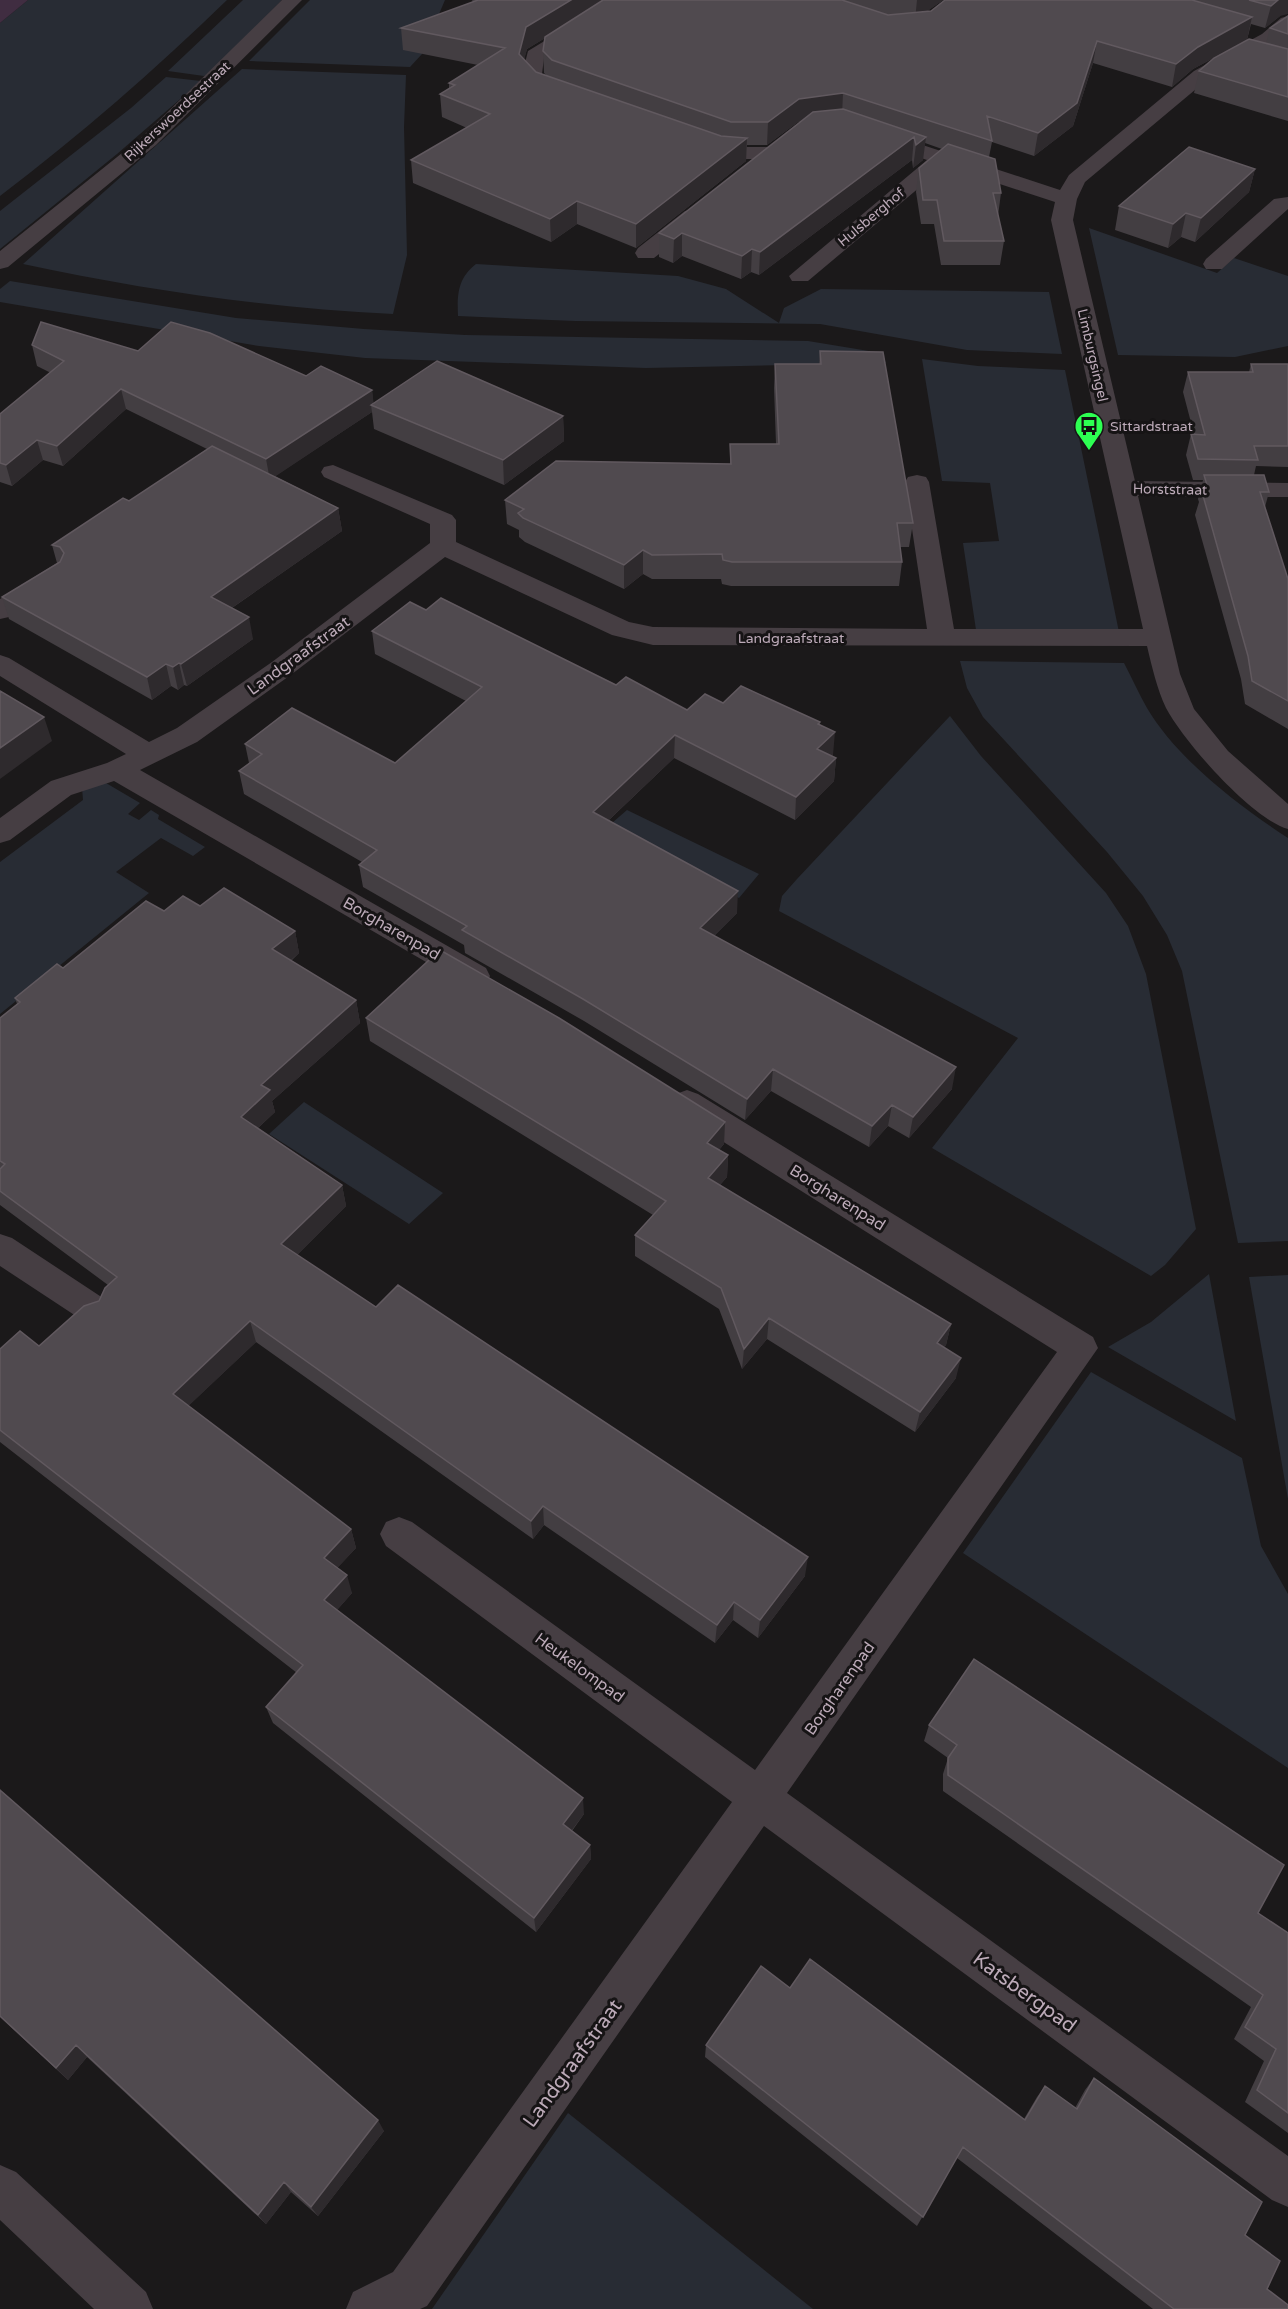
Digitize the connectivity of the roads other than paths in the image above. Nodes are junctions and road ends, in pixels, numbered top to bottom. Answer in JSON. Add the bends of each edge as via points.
{"nodes":[{"id":1,"x":292,"y":0,"type":"edge"},
{"id":2,"x":624,"y":0,"type":"edge"},
{"id":3,"x":1288,"y":22,"type":"edge"},
{"id":4,"x":578,"y":99,"type":"edge"},
{"id":5,"x":814,"y":127,"type":"edge"},
{"id":6,"x":864,"y":132,"type":"edge"},
{"id":7,"x":685,"y":138,"type":"edge"},
{"id":8,"x":773,"y":153,"type":"junction"},
{"id":9,"x":943,"y":157,"type":"junction"},
{"id":10,"x":746,"y":175,"type":"edge"},
{"id":11,"x":1066,"y":199,"type":"junction"},
{"id":12,"x":710,"y":203,"type":"edge"},
{"id":13,"x":1288,"y":203,"type":"edge"},
{"id":14,"x":646,"y":253,"type":"dead end"},
{"id":15,"x":0,"y":262,"type":"edge"},
{"id":16,"x":1214,"y":264,"type":"dead end"},
{"id":17,"x":800,"y":276,"type":"dead end"},
{"id":18,"x":333,"y":472,"type":"dead end"},
{"id":19,"x":917,"y":482,"type":"dead end"},
{"id":20,"x":1124,"y":488,"type":"junction"},
{"id":21,"x":1288,"y":490,"type":"edge"},
{"id":22,"x":443,"y":546,"type":"junction"},
{"id":23,"x":55,"y":577,"type":"edge"},
{"id":24,"x":0,"y":611,"type":"edge"},
{"id":25,"x":1159,"y":638,"type":"junction"},
{"id":26,"x":942,"y":639,"type":"junction"},
{"id":27,"x":0,"y":664,"type":"edge"},
{"id":28,"x":147,"y":754,"type":"junction"},
{"id":29,"x":117,"y":770,"type":"junction"},
{"id":30,"x":1288,"y":819,"type":"edge"},
{"id":31,"x":0,"y":833,"type":"edge"},
{"id":32,"x":500,"y":990,"type":"edge"},
{"id":33,"x":661,"y":1087,"type":"edge"},
{"id":34,"x":0,"y":1248,"type":"edge"},
{"id":35,"x":94,"y":1310,"type":"edge"},
{"id":36,"x":399,"y":1534,"type":"dead end"},
{"id":37,"x":760,"y":1800,"type":"junction"},
{"id":38,"x":1288,"y":2184,"type":"edge"},
{"id":39,"x":0,"y":2188,"type":"edge"},
{"id":40,"x":129,"y":2309,"type":"edge"},
{"id":41,"x":370,"y":2309,"type":"edge"}],
"edges":[{"from":1,"to":15,"type":"street","name":"Rijkerswoerdsestraat","via":[[149,141]]},
{"from":2,"to":4,"type":"street","via":[[535,55],[532,75],[545,88]]},
{"from":3,"to":11,"type":"street","name":"Limburgsingel","via":[[1268,49],[1246,42],[1201,75],[1076,179]]},
{"from":5,"to":8,"type":"street","via":[[805,128]]},
{"from":6,"to":9,"type":"street"},
{"from":7,"to":8,"type":"street","via":[[728,153]]},
{"from":8,"to":10,"type":"street"},
{"from":9,"to":11,"type":"street"},
{"from":9,"to":17,"type":"street","name":"Hulsberghof"},
{"from":11,"to":20,"type":"street","name":"Limburgsingel","via":[[1062,220]]},
{"from":12,"to":14,"type":"street"},
{"from":13,"to":16,"type":"street","via":[[1281,203]]},
{"from":18,"to":22,"type":"street","via":[[443,520]]},
{"from":19,"to":26,"type":"street"},
{"from":20,"to":21,"type":"street","name":"Horststraat"},
{"from":20,"to":25,"type":"street","name":"Limburgsingel"},
{"from":22,"to":26,"type":"street","name":"Landgraafstraat","via":[[621,629],[653,636]]},
{"from":22,"to":28,"type":"street","name":"Landgraafstraat","via":[[187,735]]},
{"from":23,"to":24,"type":"street"},
{"from":25,"to":26,"type":"street","name":"Landgraafstraat"},
{"from":25,"to":30,"type":"street","name":"Limburgsingel","via":[[1167,674],[1182,711],[1241,782]]},
{"from":27,"to":28,"type":"street"},
{"from":28,"to":29,"type":"street","name":"Landgraafstraat"},
{"from":29,"to":31,"type":"street","name":"Landgraafstraat","via":[[61,788]]},
{"from":29,"to":32,"type":"street","name":"Borgharenpad"},
{"from":33,"to":37,"type":"street","name":"Borgharenpad","via":[[1080,1348]]},
{"from":34,"to":35,"type":"street"},
{"from":36,"to":37,"type":"street","name":"Heukelompad"},
{"from":37,"to":38,"type":"street","name":"Katsbergpad"},
{"from":37,"to":41,"type":"street","name":"Landgraafstraat","via":[[410,2289]]},
{"from":39,"to":40,"type":"street"}]}
